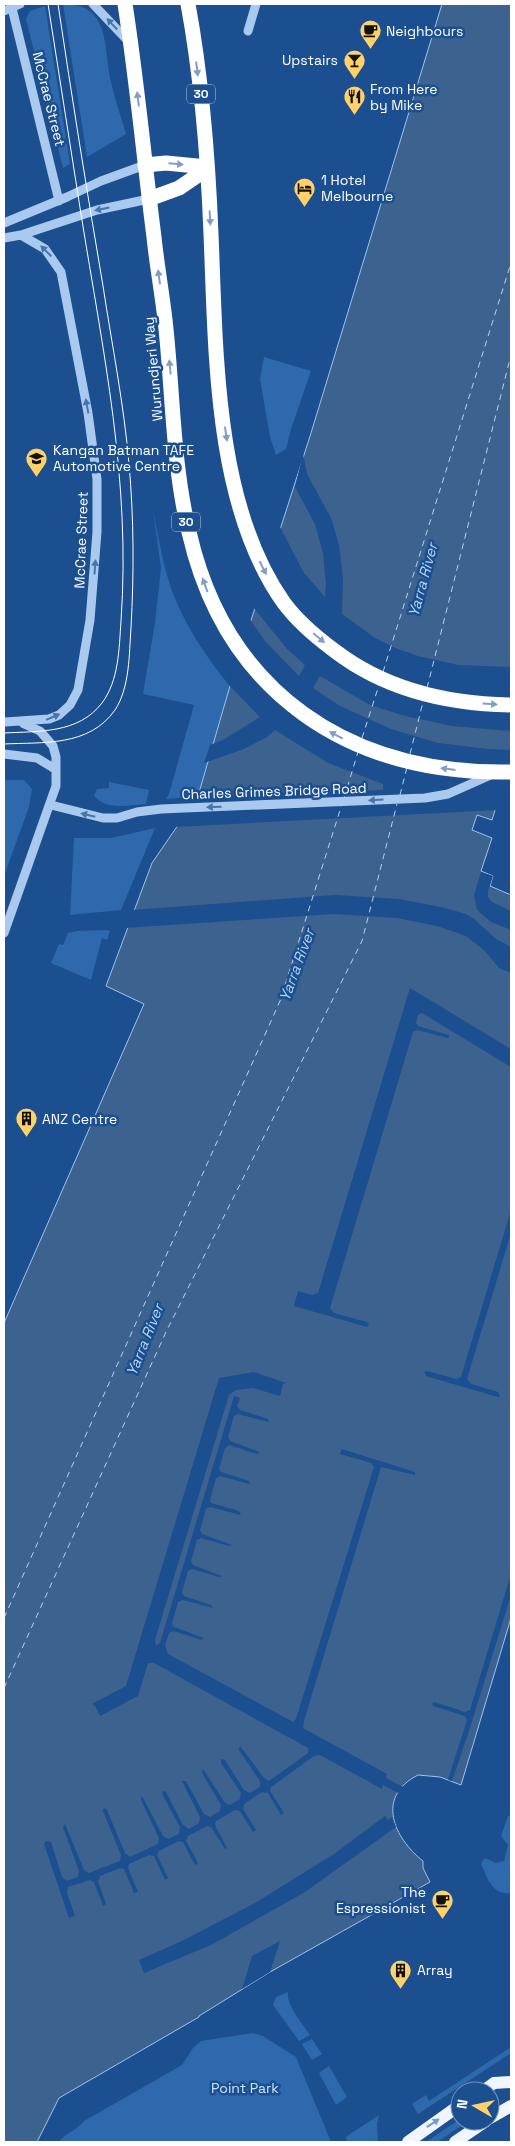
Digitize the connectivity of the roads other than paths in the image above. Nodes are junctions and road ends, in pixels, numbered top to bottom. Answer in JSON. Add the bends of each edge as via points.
{"nodes":[{"id":1,"x":93,"y":4,"type":"edge"},
{"id":2,"x":125,"y":4,"type":"edge"},
{"id":3,"x":188,"y":4,"type":"edge"},
{"id":4,"x":256,"y":4,"type":"edge"},
{"id":5,"x":12,"y":6,"type":"edge"},
{"id":6,"x":248,"y":30,"type":"dead end"},
{"id":7,"x":131,"y":44,"type":"junction"},
{"id":8,"x":145,"y":164,"type":"junction"},
{"id":9,"x":207,"y":168,"type":"junction"},
{"id":10,"x":150,"y":199,"type":"junction"},
{"id":11,"x":59,"y":201,"type":"junction"},
{"id":12,"x":4,"y":223,"type":"edge"},
{"id":13,"x":21,"y":235,"type":"junction"},
{"id":14,"x":4,"y":238,"type":"edge"},
{"id":15,"x":511,"y":705,"type":"edge"},
{"id":16,"x":4,"y":722,"type":"edge"},
{"id":17,"x":4,"y":754,"type":"edge"},
{"id":18,"x":55,"y":769,"type":"junction"},
{"id":19,"x":504,"y":772,"type":"edge"},
{"id":20,"x":51,"y":805,"type":"junction"},
{"id":21,"x":4,"y":933,"type":"edge"},
{"id":22,"x":511,"y":2106,"type":"edge"},
{"id":23,"x":450,"y":2112,"type":"edge"},
{"id":24,"x":500,"y":2112,"type":"edge"},
{"id":25,"x":471,"y":2131,"type":"edge"},
{"id":26,"x":408,"y":2142,"type":"edge"},
{"id":27,"x":455,"y":2142,"type":"edge"}],
"edges":[{"from":7,"to":1,"type":"street","one_way":true},
{"from":2,"to":7,"type":"highway","name":"Wurundjeri Way","number":"30"},
{"from":3,"to":9,"type":"highway","number":"30","one_way":true,"via":[[203,110]]},
{"from":4,"to":6,"type":"street"},
{"from":5,"to":11,"type":"street","name":"McCrae Street"},
{"from":8,"to":7,"type":"highway","name":"Wurundjeri Way","number":"30","one_way":true},
{"from":8,"to":9,"type":"highway","one_way":true},
{"from":8,"to":10,"type":"highway","name":"Wurundjeri Way","number":"30"},
{"from":8,"to":11,"type":"street"},
{"from":9,"to":10,"type":"highway","via":[[179,188]]},
{"from":9,"to":15,"type":"highway","number":"30","one_way":true,"via":[[220,386],[230,467],[257,556],[271,583],[300,623],[346,660],[367,672],[415,692],[444,699]]},
{"from":10,"to":13,"type":"street","one_way":true,"via":[[97,210]]},
{"from":19,"to":10,"type":"highway","name":"Wurundjeri Way","number":"30","one_way":true,"via":[[415,764],[345,739],[283,699],[246,660],[226,629],[212,604],[200,571],[181,495],[166,326]]},
{"from":11,"to":12,"type":"street"},
{"from":13,"to":14,"type":"street"},
{"from":16,"to":13,"type":"street","name":"McCrae Street","one_way":true,"via":[[49,719],[68,708],[76,696],[90,620],[97,532],[94,447],[62,274],[45,249]]},
{"from":16,"to":18,"type":"street","via":[[25,724],[40,731],[54,746]]},
{"from":17,"to":18,"type":"street","via":[[37,758]]},
{"from":18,"to":20,"type":"street","via":[[56,786]]},
{"from":19,"to":20,"type":"street","name":"Charles Grimes Bridge Road","one_way":true,"via":[[448,794],[425,798],[161,809],[105,818]]},
{"from":20,"to":21,"type":"street"},
{"from":22,"to":24,"type":"main road"},
{"from":26,"to":23,"type":"main road","one_way":true},
{"from":25,"to":27,"type":"main road"}]}
